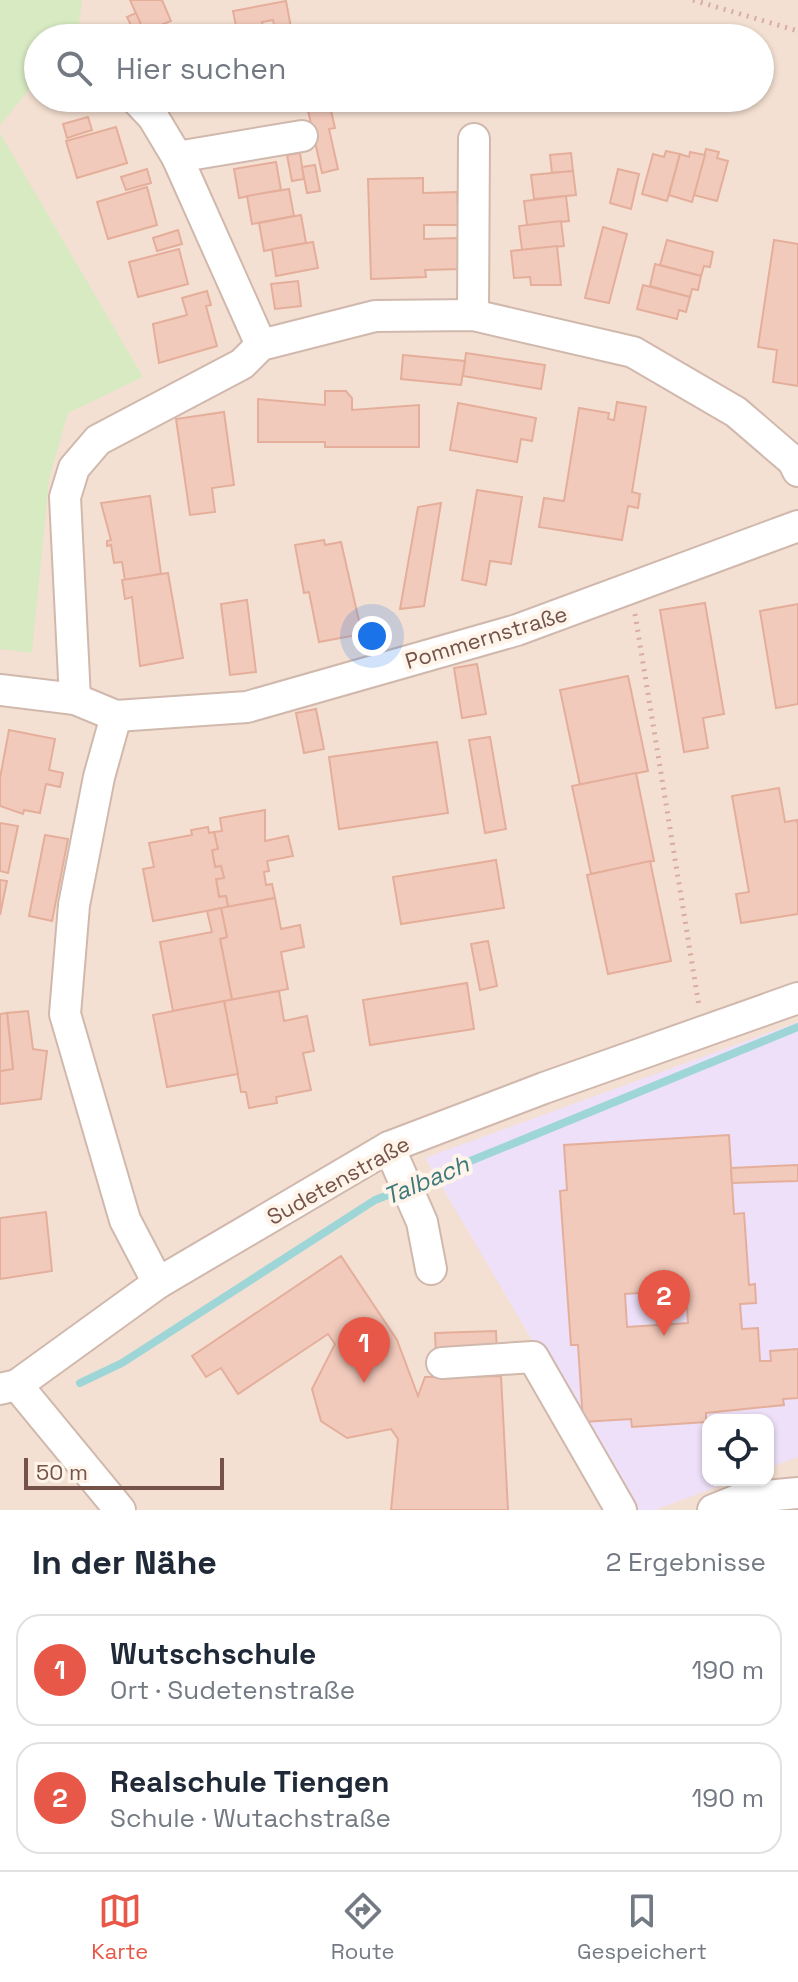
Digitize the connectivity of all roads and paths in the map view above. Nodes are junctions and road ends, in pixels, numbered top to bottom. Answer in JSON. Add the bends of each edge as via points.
{"nodes":[{"id":1,"x":693,"y":0,"type":"edge"},
{"id":2,"x":798,"y":31,"type":"edge"},
{"id":3,"x":148,"y":112,"type":"edge"},
{"id":4,"x":302,"y":136,"type":"dead end"},
{"id":5,"x":474,"y":139,"type":"dead end"},
{"id":6,"x":177,"y":157,"type":"junction"},
{"id":7,"x":473,"y":315,"type":"junction"},
{"id":8,"x":261,"y":345,"type":"junction"},
{"id":9,"x":798,"y":471,"type":"edge"},
{"id":10,"x":798,"y":526,"type":"edge"},
{"id":11,"x":630,"y":588,"type":"junction"},
{"id":12,"x":0,"y":690,"type":"edge"},
{"id":13,"x":75,"y":699,"type":"junction"},
{"id":14,"x":116,"y":716,"type":"junction"},
{"id":15,"x":798,"y":998,"type":"edge"},
{"id":16,"x":703,"y":1031,"type":"junction"},
{"id":17,"x":389,"y":1147,"type":"junction"},
{"id":18,"x":431,"y":1269,"type":"dead end"},
{"id":19,"x":158,"y":1283,"type":"junction"},
{"id":20,"x":442,"y":1363,"type":"dead end"},
{"id":21,"x":9,"y":1387,"type":"edge"},
{"id":22,"x":798,"y":1493,"type":"edge"},
{"id":23,"x":120,"y":1510,"type":"edge"},
{"id":24,"x":621,"y":1510,"type":"edge"},
{"id":25,"x":713,"y":1510,"type":"edge"}],
"edges":[{"from":1,"to":2,"type":"path"},
{"from":3,"to":6,"type":"street"},
{"from":4,"to":6,"type":"street"},
{"from":5,"to":7,"type":"street"},
{"from":6,"to":8,"type":"street"},
{"from":7,"to":8,"type":"street","via":[[375,316]]},
{"from":7,"to":9,"type":"street","via":[[633,352],[736,412]]},
{"from":8,"to":13,"type":"street","via":[[242,364],[98,440],[74,468],[65,497]]},
{"from":10,"to":11,"type":"street","name":"Pommernstraße"},
{"from":11,"to":14,"type":"street","name":"Pommernstraße","via":[[517,630],[247,707]]},
{"from":11,"to":16,"type":"path"},
{"from":12,"to":13,"type":"street","name":"Pommernstraße"},
{"from":13,"to":14,"type":"street","name":"Pommernstraße"},
{"from":14,"to":19,"type":"street","via":[[74,905],[65,1014],[125,1220]]},
{"from":15,"to":16,"type":"street","name":"Sudetenstraße"},
{"from":16,"to":17,"type":"street","name":"Sudetenstraße"},
{"from":17,"to":18,"type":"street","via":[[422,1222]]},
{"from":17,"to":19,"type":"street","name":"Sudetenstraße"},
{"from":19,"to":21,"type":"street","name":"Sudetenstraße"},
{"from":20,"to":24,"type":"street","via":[[533,1357]]},
{"from":21,"to":23,"type":"street"},
{"from":22,"to":25,"type":"street","via":[[743,1498]]}]}
